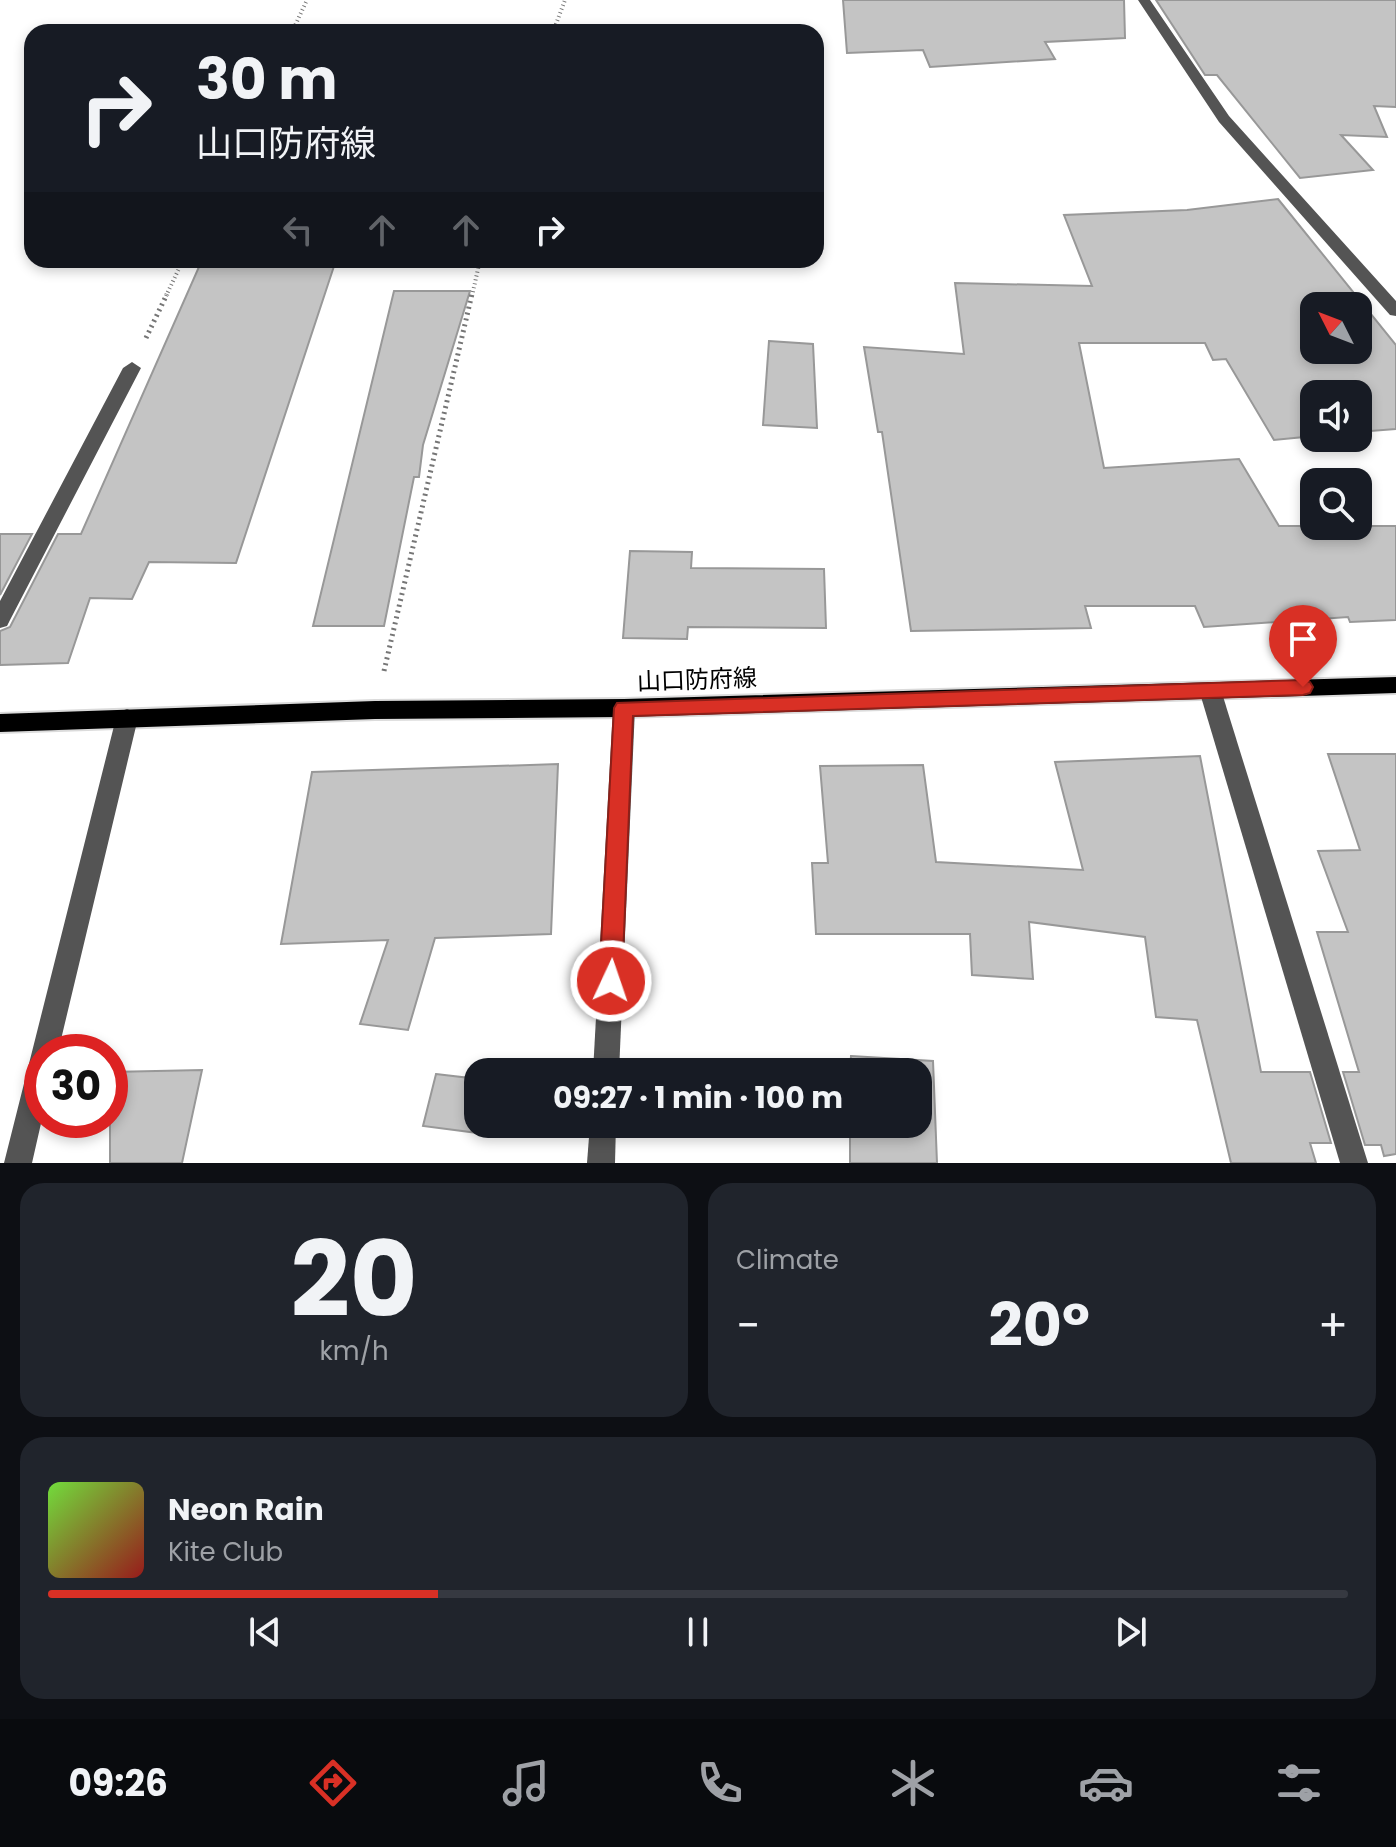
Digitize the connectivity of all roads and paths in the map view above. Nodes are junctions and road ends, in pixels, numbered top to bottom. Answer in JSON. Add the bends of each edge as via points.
{"nodes":[{"id":1,"x":307,"y":0,"type":"edge"},
{"id":2,"x":565,"y":0,"type":"edge"},
{"id":3,"x":1144,"y":0,"type":"edge"},
{"id":4,"x":296,"y":24,"type":"edge"},
{"id":5,"x":556,"y":24,"type":"edge"},
{"id":6,"x":179,"y":268,"type":"edge"},
{"id":7,"x":478,"y":268,"type":"edge"},
{"id":8,"x":1396,"y":311,"type":"edge"},
{"id":9,"x":132,"y":368,"type":"joint"},
{"id":10,"x":0,"y":620,"type":"edge"},
{"id":11,"x":1396,"y":685,"type":"edge"},
{"id":12,"x":1210,"y":690,"type":"junction"},
{"id":13,"x":624,"y":708,"type":"junction"},
{"id":14,"x":375,"y":710,"type":"junction"},
{"id":15,"x":127,"y":718,"type":"junction"},
{"id":16,"x":0,"y":723,"type":"edge"},
{"id":17,"x":49,"y":1034,"type":"edge"},
{"id":18,"x":607,"y":1058,"type":"edge"},
{"id":19,"x":24,"y":1138,"type":"edge"},
{"id":20,"x":602,"y":1138,"type":"edge"},
{"id":21,"x":18,"y":1163,"type":"edge"},
{"id":22,"x":601,"y":1163,"type":"edge"},
{"id":23,"x":1354,"y":1163,"type":"edge"}],
"edges":[{"from":1,"to":4,"type":"path"},
{"from":2,"to":5,"type":"path"},
{"from":3,"to":8,"type":"street","via":[[1224,119]]},
{"from":6,"to":9,"type":"path"},
{"from":7,"to":14,"type":"path"},
{"from":9,"to":10,"type":"street"},
{"from":11,"to":12,"type":"main road","name":"山口防府線"},
{"from":12,"to":13,"type":"main road","name":"山口防府線"},
{"from":12,"to":23,"type":"street"},
{"from":13,"to":14,"type":"main road","name":"山口防府線"},
{"from":13,"to":18,"type":"street"},
{"from":14,"to":15,"type":"main road","name":"山口防府線"},
{"from":15,"to":16,"type":"main road","name":"山口防府線"},
{"from":15,"to":17,"type":"street"},
{"from":19,"to":21,"type":"street"},
{"from":20,"to":22,"type":"street"}]}
